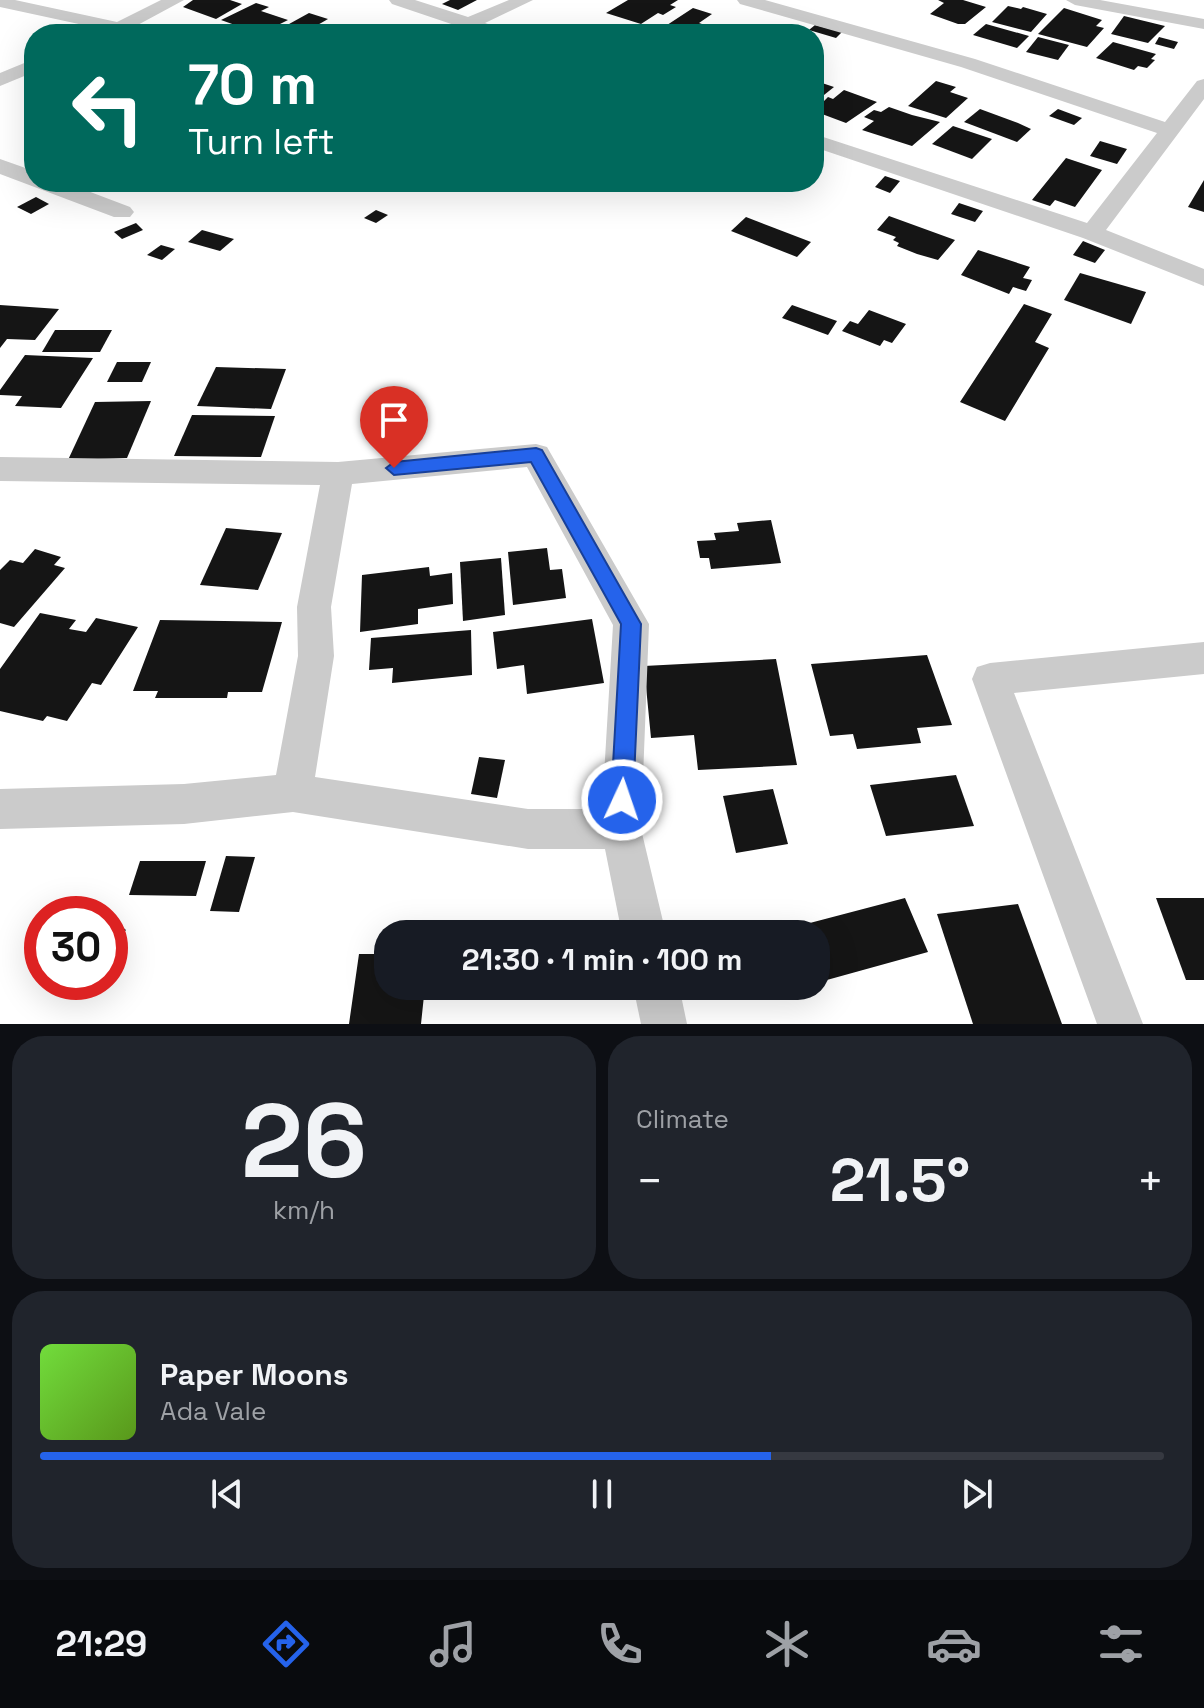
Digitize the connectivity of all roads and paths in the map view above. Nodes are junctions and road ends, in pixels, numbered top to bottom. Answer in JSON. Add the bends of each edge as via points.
{"nodes":[{"id":1,"x":175,"y":0,"type":"edge"},
{"id":2,"x":398,"y":0,"type":"edge"},
{"id":3,"x":524,"y":0,"type":"edge"},
{"id":4,"x":746,"y":0,"type":"edge"},
{"id":5,"x":1075,"y":0,"type":"edge"},
{"id":6,"x":0,"y":2,"type":"edge"},
{"id":7,"x":86,"y":24,"type":"edge"},
{"id":8,"x":127,"y":24,"type":"edge"},
{"id":9,"x":468,"y":24,"type":"joint"},
{"id":10,"x":1204,"y":24,"type":"edge"},
{"id":11,"x":24,"y":69,"type":"edge"},
{"id":12,"x":0,"y":80,"type":"edge"},
{"id":13,"x":1204,"y":85,"type":"edge"},
{"id":14,"x":1170,"y":130,"type":"junction"},
{"id":15,"x":824,"y":143,"type":"edge"},
{"id":16,"x":0,"y":166,"type":"edge"},
{"id":17,"x":24,"y":175,"type":"edge"},
{"id":18,"x":69,"y":192,"type":"edge"},
{"id":19,"x":122,"y":212,"type":"dead end"},
{"id":20,"x":1092,"y":233,"type":"junction"},
{"id":21,"x":1204,"y":278,"type":"edge"},
{"id":22,"x":0,"y":469,"type":"edge"},
{"id":23,"x":338,"y":474,"type":"junction"},
{"id":24,"x":1204,"y":658,"type":"edge"},
{"id":25,"x":293,"y":793,"type":"junction"},
{"id":26,"x":0,"y":809,"type":"edge"},
{"id":27,"x":621,"y":829,"type":"junction"},
{"id":28,"x":641,"y":920,"type":"edge"},
{"id":29,"x":659,"y":1000,"type":"edge"},
{"id":30,"x":664,"y":1024,"type":"edge"},
{"id":31,"x":1120,"y":1024,"type":"edge"}],
"edges":[{"from":1,"to":8,"type":"street"},
{"from":2,"to":9,"type":"street"},
{"from":3,"to":9,"type":"street"},
{"from":4,"to":14,"type":"street","via":[[968,63]]},
{"from":5,"to":10,"type":"street"},
{"from":6,"to":7,"type":"street"},
{"from":11,"to":12,"type":"street"},
{"from":13,"to":14,"type":"street"},
{"from":14,"to":20,"type":"street"},
{"from":15,"to":20,"type":"street"},
{"from":16,"to":17,"type":"street"},
{"from":18,"to":19,"type":"street"},
{"from":20,"to":21,"type":"street"},
{"from":22,"to":23,"type":"street"},
{"from":23,"to":25,"type":"street","via":[[314,607],[316,656]]},
{"from":23,"to":27,"type":"street","via":[[536,455],[631,624]]},
{"from":24,"to":31,"type":"street","via":[[990,679]]},
{"from":25,"to":26,"type":"street","via":[[184,804]]},
{"from":25,"to":27,"type":"street","via":[[528,829]]},
{"from":27,"to":28,"type":"street"},
{"from":29,"to":30,"type":"street"}]}
